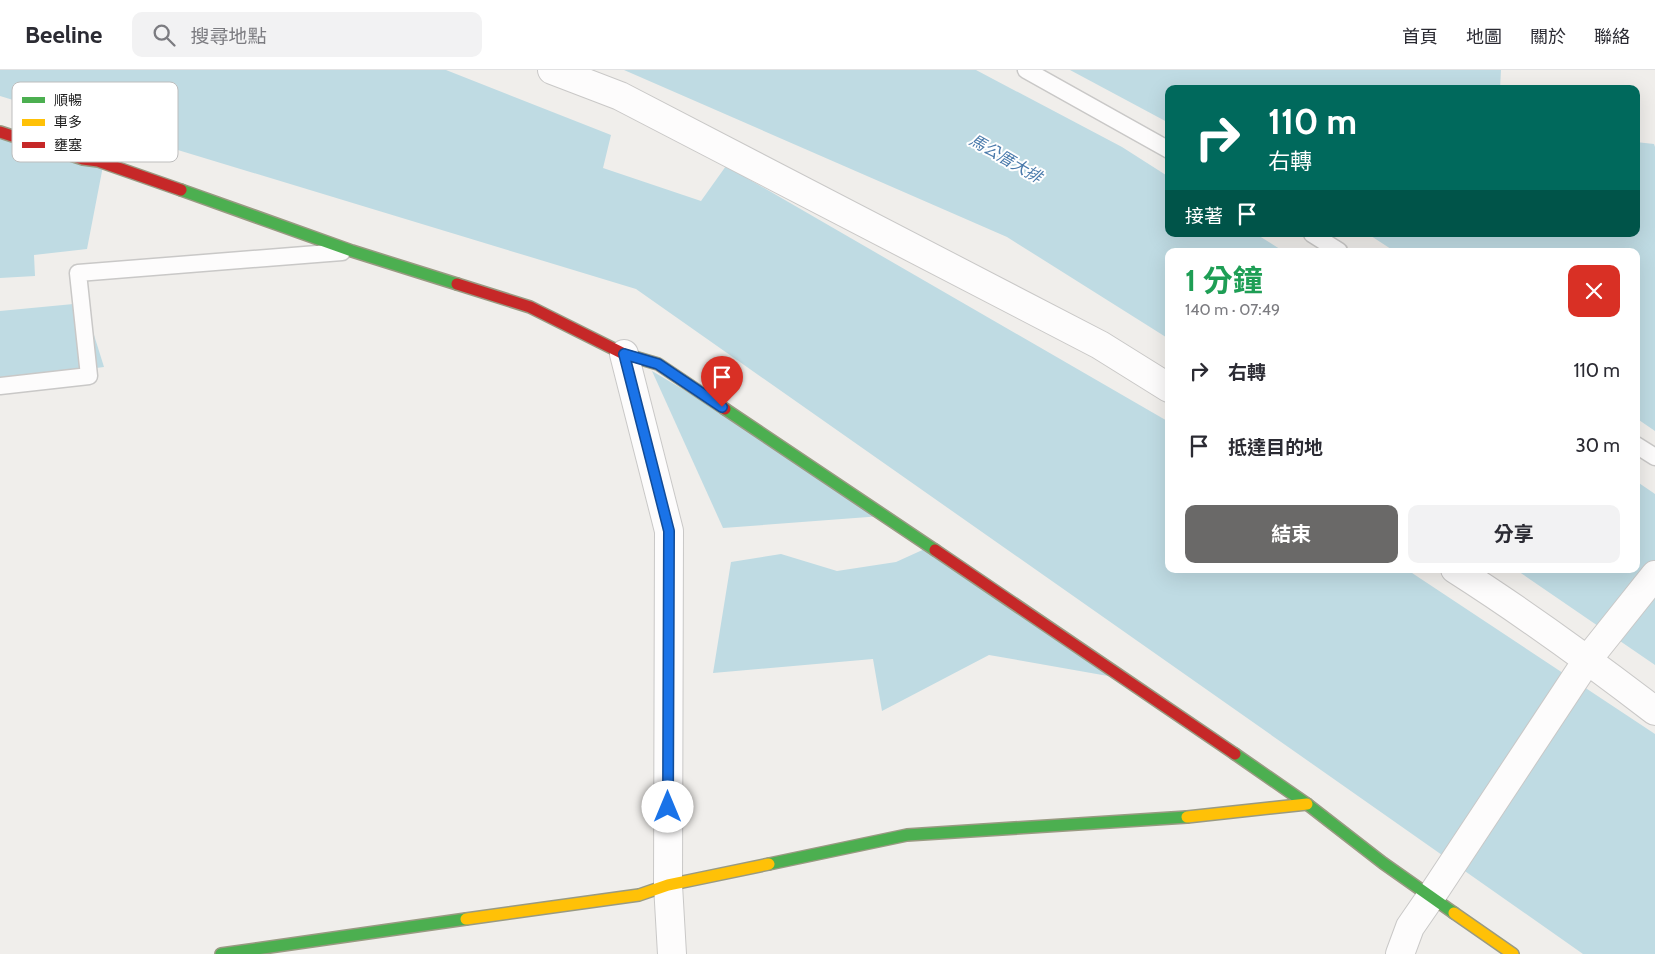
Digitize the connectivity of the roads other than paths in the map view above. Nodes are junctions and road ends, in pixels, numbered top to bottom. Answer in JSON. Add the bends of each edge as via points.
{"nodes":[{"id":1,"x":552,"y":70,"type":"edge"},
{"id":2,"x":1026,"y":70,"type":"edge"},
{"id":3,"x":0,"y":132,"type":"edge"},
{"id":4,"x":12,"y":136,"type":"edge"},
{"id":5,"x":1165,"y":148,"type":"edge"},
{"id":6,"x":101,"y":162,"type":"edge"},
{"id":7,"x":1317,"y":237,"type":"edge"},
{"id":8,"x":1334,"y":248,"type":"edge"},
{"id":9,"x":352,"y":251,"type":"junction"},
{"id":10,"x":624,"y":354,"type":"junction"},
{"id":11,"x":0,"y":386,"type":"edge"},
{"id":12,"x":1165,"y":386,"type":"edge"},
{"id":13,"x":1640,"y":448,"type":"edge"},
{"id":14,"x":1655,"y":458,"type":"edge"},
{"id":15,"x":1461,"y":573,"type":"edge"},
{"id":16,"x":1655,"y":575,"type":"edge"},
{"id":17,"x":1588,"y":659,"type":"junction"},
{"id":18,"x":1655,"y":711,"type":"edge"},
{"id":19,"x":1307,"y":804,"type":"junction"},
{"id":20,"x":668,"y":886,"type":"junction"},
{"id":21,"x":1430,"y":898,"type":"junction"},
{"id":22,"x":221,"y":954,"type":"edge"},
{"id":23,"x":672,"y":954,"type":"edge"},
{"id":24,"x":1400,"y":954,"type":"edge"},
{"id":25,"x":1513,"y":954,"type":"edge"}],
"edges":[{"from":1,"to":12,"type":"street","via":[[620,96],[1100,345]]},
{"from":2,"to":5,"type":"lane"},
{"from":3,"to":4,"type":"street"},
{"from":6,"to":9,"type":"street"},
{"from":7,"to":8,"type":"lane"},
{"from":9,"to":10,"type":"street","via":[[530,307]]},
{"from":9,"to":11,"type":"lane","via":[[78,273],[89,376]]},
{"from":10,"to":19,"type":"street","via":[[658,364]]},
{"from":10,"to":20,"type":"street","via":[[669,531]]},
{"from":13,"to":14,"type":"lane"},
{"from":15,"to":17,"type":"street"},
{"from":16,"to":17,"type":"street"},
{"from":17,"to":18,"type":"street"},
{"from":17,"to":21,"type":"street"},
{"from":19,"to":20,"type":"street","via":[[1189,817],[907,835]]},
{"from":19,"to":21,"type":"street"},
{"from":20,"to":22,"type":"street","via":[[639,895]]},
{"from":20,"to":23,"type":"street"},
{"from":21,"to":24,"type":"street","via":[[1410,927]]},
{"from":21,"to":25,"type":"street"}]}
